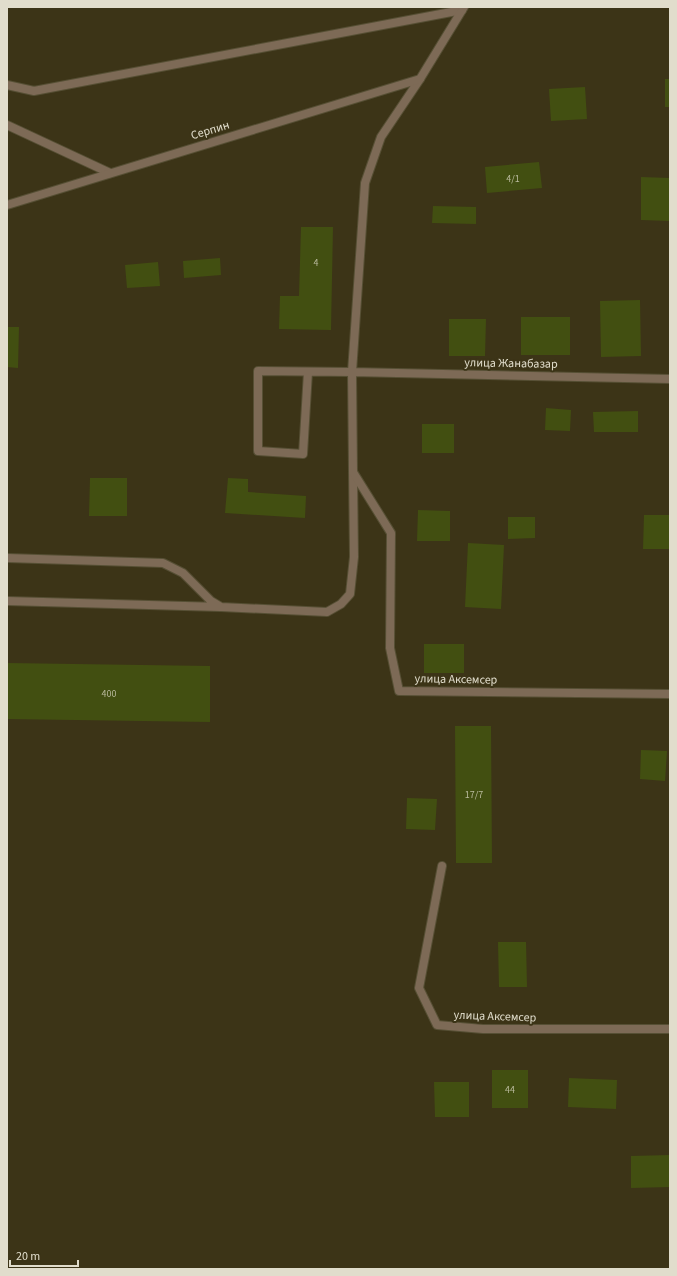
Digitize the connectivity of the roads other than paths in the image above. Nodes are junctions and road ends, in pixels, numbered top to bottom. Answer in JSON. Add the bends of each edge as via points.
{"nodes":[{"id":1,"x":463,"y":9,"type":"edge"},
{"id":2,"x":420,"y":79,"type":"junction"},
{"id":3,"x":7,"y":85,"type":"edge"},
{"id":4,"x":7,"y":125,"type":"edge"},
{"id":5,"x":110,"y":173,"type":"junction"},
{"id":6,"x":7,"y":205,"type":"edge"},
{"id":7,"x":308,"y":372,"type":"junction"},
{"id":8,"x":352,"y":372,"type":"junction"},
{"id":9,"x":670,"y":379,"type":"edge"},
{"id":10,"x":353,"y":472,"type":"junction"},
{"id":11,"x":7,"y":558,"type":"edge"},
{"id":12,"x":7,"y":601,"type":"edge"},
{"id":13,"x":221,"y":607,"type":"junction"},
{"id":14,"x":670,"y":694,"type":"edge"},
{"id":15,"x":442,"y":866,"type":"dead end"},
{"id":16,"x":670,"y":1029,"type":"edge"}],
"edges":[{"from":1,"to":2,"type":"street"},
{"from":1,"to":3,"type":"street","via":[[34,91]]},
{"from":2,"to":5,"type":"street","name":"Серпин"},
{"from":2,"to":8,"type":"street","via":[[381,137],[365,183]]},
{"from":4,"to":5,"type":"street"},
{"from":5,"to":6,"type":"street","name":"Серпин"},
{"from":7,"to":7,"type":"street","name":"улица Жанабазар","via":[[258,371],[258,451],[303,454]]},
{"from":7,"to":8,"type":"street","name":"улица Жанабазар"},
{"from":8,"to":9,"type":"street","name":"улица Жанабазар"},
{"from":8,"to":10,"type":"street"},
{"from":10,"to":13,"type":"street","via":[[354,557],[350,594],[341,604],[327,612]]},
{"from":10,"to":14,"type":"street","name":"улица Аксемсер","via":[[391,533],[390,648],[400,690]]},
{"from":11,"to":13,"type":"street","via":[[163,564],[183,573],[211,601]]},
{"from":12,"to":13,"type":"street"},
{"from":15,"to":16,"type":"street","name":"улица Аксемсер","via":[[419,988],[437,1025],[482,1029]]}]}
